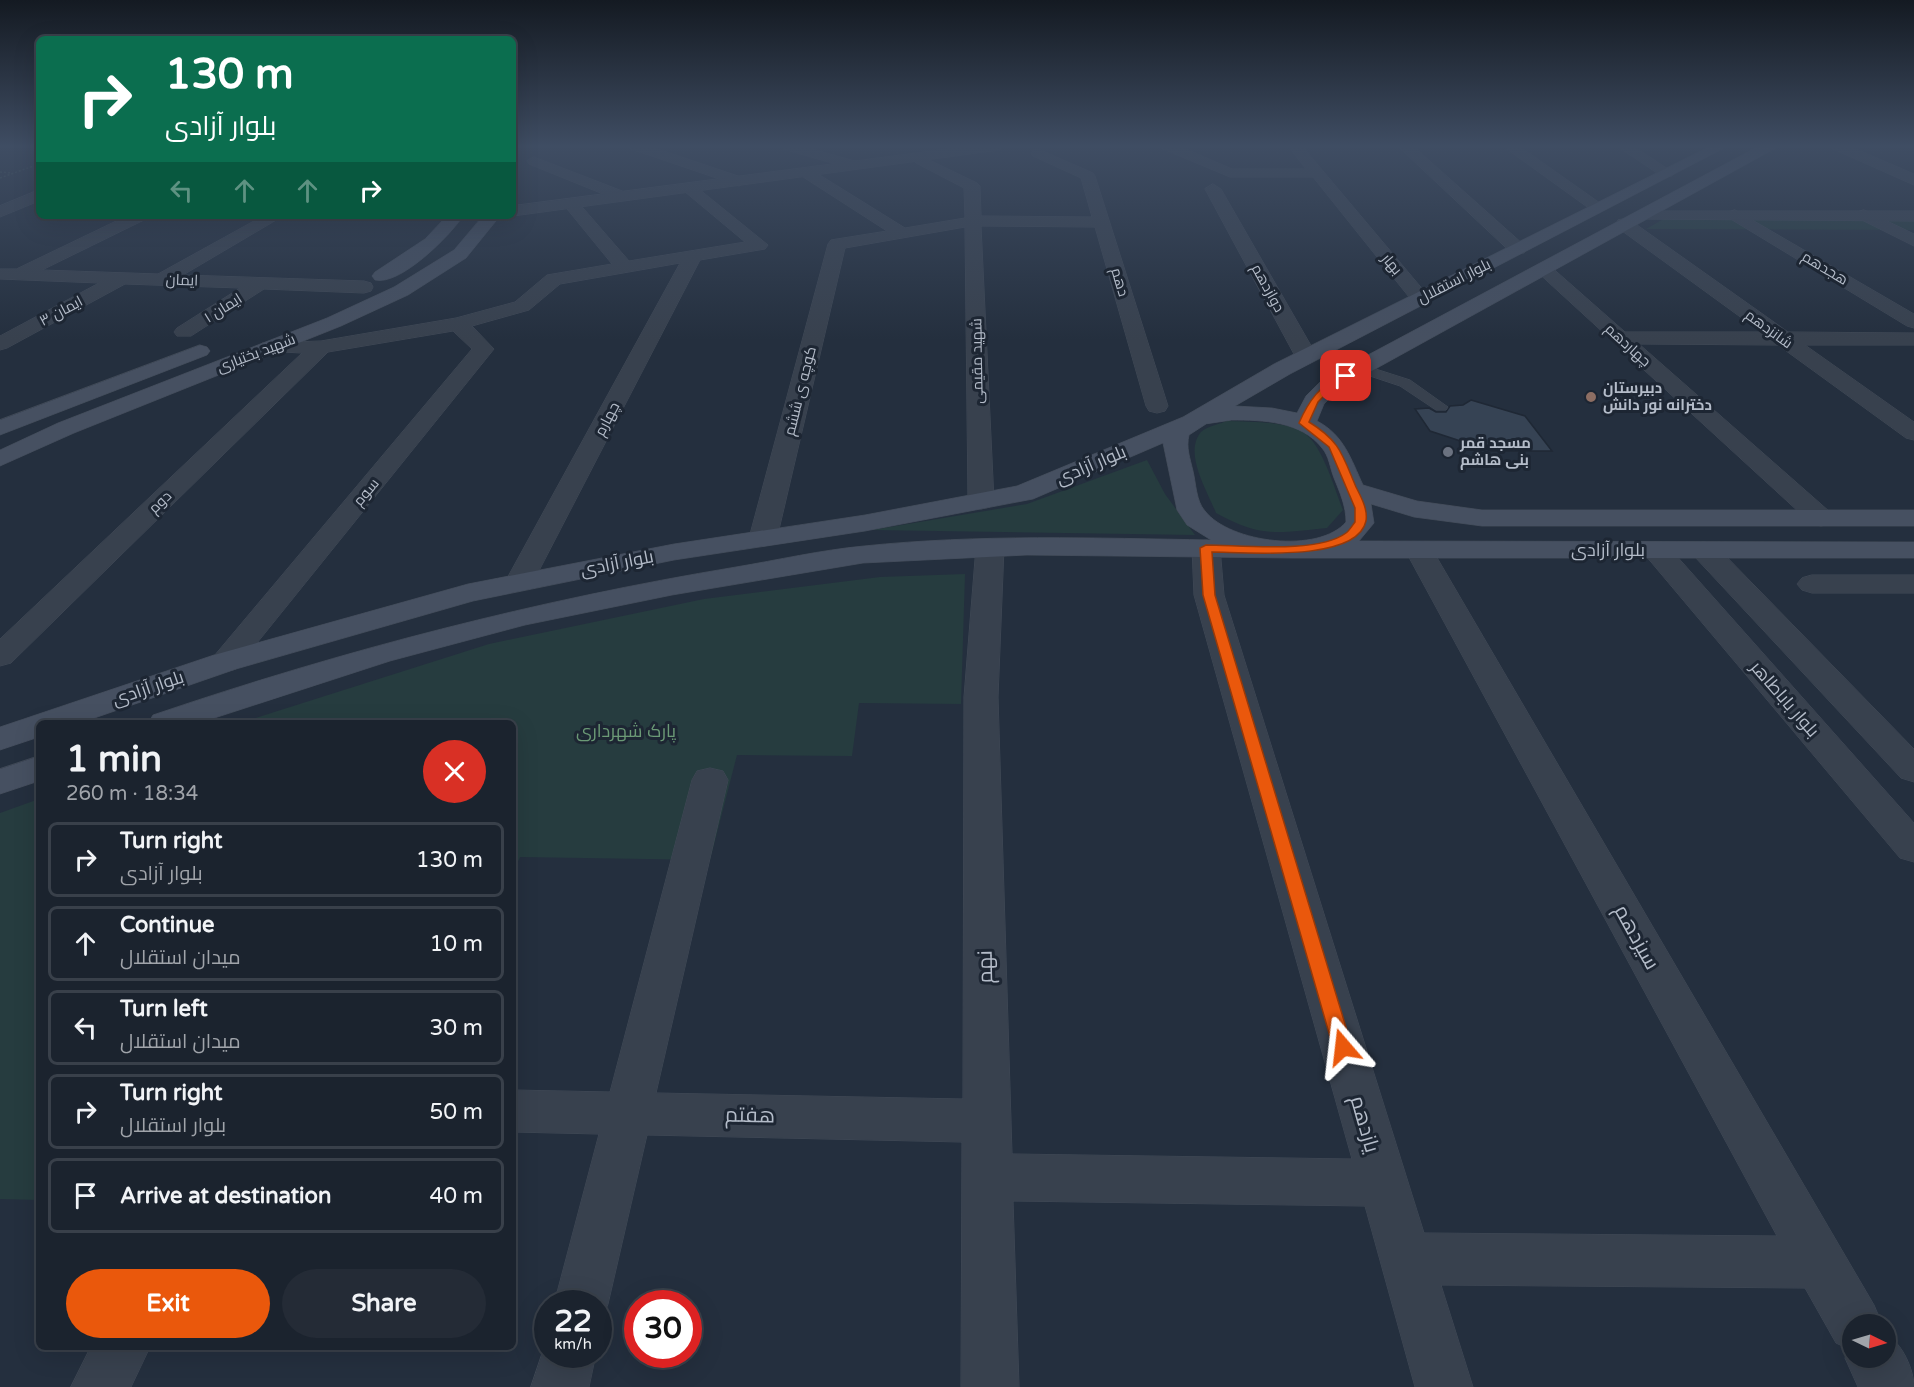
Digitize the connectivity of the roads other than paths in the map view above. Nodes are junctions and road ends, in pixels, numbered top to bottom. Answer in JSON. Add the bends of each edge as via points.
{"nodes":[{"id":1,"x":577,"y":211,"type":"edge"},
{"id":2,"x":717,"y":211,"type":"edge"},
{"id":3,"x":867,"y":211,"type":"edge"},
{"id":4,"x":973,"y":211,"type":"edge"},
{"id":5,"x":1099,"y":211,"type":"edge"},
{"id":6,"x":1225,"y":211,"type":"edge"},
{"id":7,"x":1348,"y":211,"type":"edge"},
{"id":8,"x":1476,"y":211,"type":"edge"},
{"id":9,"x":1594,"y":211,"type":"edge"},
{"id":10,"x":1606,"y":211,"type":"edge"},
{"id":11,"x":1649,"y":211,"type":"edge"},
{"id":12,"x":1736,"y":214,"type":"junction"},
{"id":13,"x":1864,"y":215,"type":"junction"},
{"id":14,"x":1914,"y":216,"type":"edge"},
{"id":15,"x":133,"y":219,"type":"edge"},
{"id":16,"x":270,"y":219,"type":"edge"},
{"id":17,"x":456,"y":219,"type":"edge"},
{"id":18,"x":489,"y":219,"type":"edge"},
{"id":19,"x":1632,"y":220,"type":"junction"},
{"id":20,"x":974,"y":221,"type":"junction"},
{"id":21,"x":1102,"y":222,"type":"junction"},
{"id":22,"x":902,"y":233,"type":"junction"},
{"id":23,"x":1914,"y":241,"type":"edge"},
{"id":24,"x":1518,"y":249,"type":"junction"},
{"id":25,"x":693,"y":256,"type":"junction"},
{"id":26,"x":624,"y":267,"type":"junction"},
{"id":27,"x":1543,"y":268,"type":"junction"},
{"id":28,"x":9,"y":274,"type":"edge"},
{"id":29,"x":122,"y":278,"type":"junction"},
{"id":30,"x":161,"y":280,"type":"junction"},
{"id":31,"x":261,"y":283,"type":"junction"},
{"id":32,"x":364,"y":287,"type":"junction"},
{"id":33,"x":1420,"y":298,"type":"junction"},
{"id":34,"x":325,"y":304,"type":"dead end"},
{"id":35,"x":1914,"y":322,"type":"edge"},
{"id":36,"x":458,"y":324,"type":"junction"},
{"id":37,"x":184,"y":332,"type":"dead end"},
{"id":38,"x":1620,"y":338,"type":"junction"},
{"id":39,"x":1783,"y":339,"type":"junction"},
{"id":40,"x":1914,"y":339,"type":"edge"},
{"id":41,"x":0,"y":344,"type":"edge"},
{"id":42,"x":220,"y":344,"type":"dead end"},
{"id":43,"x":269,"y":347,"type":"junction"},
{"id":44,"x":321,"y":347,"type":"junction"},
{"id":45,"x":1306,"y":357,"type":"junction"},
{"id":46,"x":1360,"y":368,"type":"junction"},
{"id":47,"x":1157,"y":406,"type":"dead end"},
{"id":48,"x":1441,"y":407,"type":"dead end"},
{"id":49,"x":1191,"y":422,"type":"junction"},
{"id":50,"x":1304,"y":423,"type":"junction"},
{"id":51,"x":0,"y":428,"type":"edge"},
{"id":52,"x":1914,"y":433,"type":"edge"},
{"id":53,"x":0,"y":459,"type":"edge"},
{"id":54,"x":1352,"y":490,"type":"junction"},
{"id":55,"x":981,"y":501,"type":"junction"},
{"id":56,"x":1821,"y":518,"type":"junction"},
{"id":57,"x":1914,"y":518,"type":"edge"},
{"id":58,"x":763,"y":538,"type":"junction"},
{"id":59,"x":990,"y":546,"type":"junction"},
{"id":60,"x":1206,"y":548,"type":"junction"},
{"id":61,"x":1271,"y":549,"type":"junction"},
{"id":62,"x":1302,"y":549,"type":"junction"},
{"id":63,"x":1419,"y":549,"type":"junction"},
{"id":64,"x":1656,"y":550,"type":"junction"},
{"id":65,"x":1704,"y":550,"type":"junction"},
{"id":66,"x":1853,"y":550,"type":"junction"},
{"id":67,"x":1914,"y":550,"type":"edge"},
{"id":68,"x":520,"y":582,"type":"junction"},
{"id":69,"x":1812,"y":584,"type":"dead end"},
{"id":70,"x":1903,"y":584,"type":"edge"},
{"id":71,"x":1914,"y":605,"type":"edge"},
{"id":72,"x":0,"y":656,"type":"edge"},
{"id":73,"x":225,"y":662,"type":"junction"},
{"id":74,"x":55,"y":720,"type":"edge"},
{"id":75,"x":173,"y":720,"type":"edge"},
{"id":76,"x":36,"y":726,"type":"edge"},
{"id":77,"x":0,"y":739,"type":"edge"},
{"id":78,"x":36,"y":769,"type":"edge"},
{"id":79,"x":1914,"y":770,"type":"edge"},
{"id":80,"x":710,"y":780,"type":"dead end"},
{"id":81,"x":0,"y":782,"type":"edge"},
{"id":82,"x":1914,"y":848,"type":"edge"},
{"id":83,"x":516,"y":1111,"type":"edge"},
{"id":84,"x":628,"y":1113,"type":"junction"},
{"id":85,"x":987,"y":1121,"type":"junction"},
{"id":86,"x":988,"y":1177,"type":"junction"},
{"id":87,"x":1383,"y":1183,"type":"junction"},
{"id":88,"x":1406,"y":1259,"type":"junction"},
{"id":89,"x":1820,"y":1262,"type":"junction"},
{"id":90,"x":584,"y":1290,"type":"edge"},
{"id":91,"x":1849,"y":1314,"type":"edge"},
{"id":92,"x":120,"y":1350,"type":"edge"},
{"id":93,"x":565,"y":1368,"type":"edge"},
{"id":94,"x":1879,"y":1368,"type":"edge"},
{"id":95,"x":100,"y":1387,"type":"edge"},
{"id":96,"x":560,"y":1387,"type":"edge"},
{"id":97,"x":990,"y":1387,"type":"edge"},
{"id":98,"x":1444,"y":1387,"type":"edge"},
{"id":99,"x":1890,"y":1387,"type":"edge"}],
"edges":[{"from":1,"to":26,"type":"street"},
{"from":2,"to":25,"type":"street","via":[[759,245]]},
{"from":3,"to":22,"type":"street"},
{"from":4,"to":20,"type":"street","name":"شهید مقیمی"},
{"from":5,"to":21,"type":"street","name":"دهم"},
{"from":6,"to":45,"type":"street","name":"دوازدهم"},
{"from":7,"to":33,"type":"street","name":"بهار"},
{"from":8,"to":24,"type":"street"},
{"from":9,"to":24,"type":"main road","name":"بلوار استقلال"},
{"from":10,"to":19,"type":"main road"},
{"from":11,"to":19,"type":"main road","name":"بلوار استقلال"},
{"from":12,"to":13,"type":"street"},
{"from":12,"to":19,"type":"street"},
{"from":12,"to":35,"type":"street","name":"هجدهم"},
{"from":13,"to":14,"type":"street"},
{"from":13,"to":23,"type":"street"},
{"from":15,"to":28,"type":"street"},
{"from":16,"to":30,"type":"street"},
{"from":17,"to":32,"type":"main road","via":[[415,256]]},
{"from":18,"to":43,"type":"main road","name":"شهید بختیاری","via":[[460,254],[401,291]]},
{"from":19,"to":27,"type":"main road","name":"بلوار استقلال"},
{"from":19,"to":39,"type":"street","name":"شانزدهم"},
{"from":20,"to":21,"type":"street"},
{"from":20,"to":22,"type":"street"},
{"from":20,"to":55,"type":"street","name":"شهید مقیمی"},
{"from":21,"to":47,"type":"street","name":"دهم"},
{"from":22,"to":58,"type":"street","name":"کوچه ی ششم","via":[[837,244]]},
{"from":24,"to":33,"type":"main road","name":"بلوار استقلال"},
{"from":25,"to":26,"type":"street"},
{"from":25,"to":68,"type":"street","name":"چهارم"},
{"from":26,"to":36,"type":"street","via":[[554,279],[522,306]]},
{"from":27,"to":38,"type":"street","name":"چهاردهم"},
{"from":27,"to":46,"type":"main road","name":"بلوار استقلال"},
{"from":28,"to":29,"type":"street","name":"ایمان"},
{"from":29,"to":30,"type":"street","name":"ایمان"},
{"from":29,"to":41,"type":"street","name":"ایمان ۳"},
{"from":30,"to":31,"type":"street","name":"ایمان"},
{"from":31,"to":32,"type":"street","name":"ایمان"},
{"from":31,"to":37,"type":"street","name":"ایمان ۱"},
{"from":32,"to":34,"type":"main road"},
{"from":33,"to":45,"type":"main road","name":"بلوار استقلال"},
{"from":36,"to":44,"type":"street"},
{"from":36,"to":73,"type":"street","name":"سوم","via":[[484,349]]},
{"from":38,"to":39,"type":"street"},
{"from":38,"to":56,"type":"street","name":"چهاردهم"},
{"from":39,"to":40,"type":"street"},
{"from":39,"to":52,"type":"street","name":"شانزدهم"},
{"from":42,"to":51,"type":"main road","name":"شهید بختیاری"},
{"from":43,"to":44,"type":"street"},
{"from":43,"to":53,"type":"main road","name":"شهید بختیاری","via":[[66,428]]},
{"from":44,"to":72,"type":"street","name":"دوم"},
{"from":45,"to":49,"type":"main road","name":"بلوار استقلال"},
{"from":46,"to":48,"type":"lane","via":[[1405,383]]},
{"from":46,"to":50,"type":"main road","name":"بلوار استقلال","via":[[1331,384],[1314,401]]},
{"from":49,"to":50,"type":"main road","via":[[1209,416],[1257,413]]},
{"from":49,"to":55,"type":"main road","name":"بلوار آزادی","via":[[1024,493]]},
{"from":49,"to":61,"type":"main road","via":[[1179,431],[1175,442],[1187,504],[1196,518],[1214,532]]},
{"from":50,"to":54,"type":"main road","via":[[1334,446]]},
{"from":54,"to":56,"type":"main road","name":"بلوار آزادی","via":[[1414,508],[1482,518]]},
{"from":54,"to":62,"type":"main road","via":[[1360,508],[1360,523],[1350,535],[1330,545]]},
{"from":55,"to":58,"type":"main road","name":"بلوار آزادی"},
{"from":56,"to":57,"type":"main road","name":"بلوار آزادی"},
{"from":58,"to":68,"type":"main road","name":"بلوار آزادی"},
{"from":59,"to":60,"type":"main road","name":"بلوار آزادی"},
{"from":59,"to":75,"type":"main road","name":"بلوار آزادی","via":[[866,555],[684,583],[478,626]]},
{"from":59,"to":85,"type":"street","name":"نهم","via":[[981,697]]},
{"from":60,"to":61,"type":"main road","name":"بلوار آزادی"},
{"from":60,"to":87,"type":"street","name":"یازدهم","via":[[1209,595]]},
{"from":61,"to":62,"type":"main road"},
{"from":62,"to":63,"type":"main road","name":"بلوار آزادی"},
{"from":63,"to":64,"type":"main road","name":"بلوار آزادی"},
{"from":63,"to":89,"type":"street","name":"سیزدهم"},
{"from":64,"to":65,"type":"main road","name":"بلوار آزادی"},
{"from":64,"to":82,"type":"street","name":"بلوار باباطاهر"},
{"from":65,"to":66,"type":"main road","name":"بلوار آزادی"},
{"from":65,"to":79,"type":"street"},
{"from":66,"to":67,"type":"main road","name":"بلوار آزادی"},
{"from":66,"to":70,"type":"street"},
{"from":68,"to":73,"type":"main road","name":"بلوار آزادی"},
{"from":69,"to":70,"type":"street"},
{"from":70,"to":71,"type":"street"},
{"from":73,"to":74,"type":"main road","name":"بلوار آزادی"},
{"from":76,"to":77,"type":"main road"},
{"from":78,"to":81,"type":"main road"},
{"from":80,"to":84,"type":"street"},
{"from":83,"to":84,"type":"street","name":"هفتم"},
{"from":84,"to":85,"type":"street","name":"هفتم"},
{"from":84,"to":90,"type":"street"},
{"from":85,"to":86,"type":"street","name":"نهم"},
{"from":86,"to":87,"type":"street"},
{"from":86,"to":97,"type":"street","name":"نهم"},
{"from":87,"to":88,"type":"street","name":"یازدهم"},
{"from":88,"to":89,"type":"street"},
{"from":88,"to":98,"type":"street","name":"یازدهم"},
{"from":89,"to":91,"type":"street","name":"سیزدهم"},
{"from":92,"to":95,"type":"street"},
{"from":93,"to":96,"type":"street"},
{"from":94,"to":99,"type":"street"}]}
